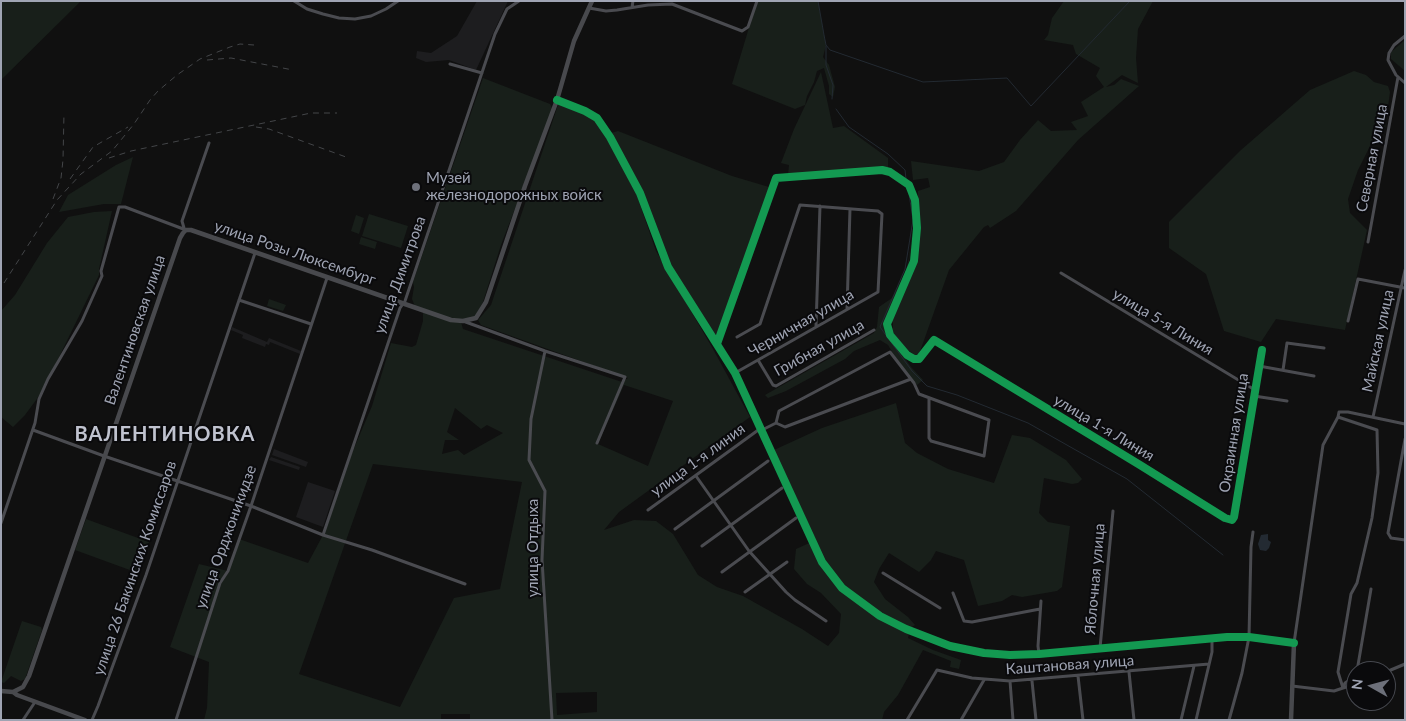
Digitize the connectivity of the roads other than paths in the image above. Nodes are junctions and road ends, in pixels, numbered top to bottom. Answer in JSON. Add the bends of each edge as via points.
{"nodes":[{"id":1,"x":294,"y":1,"type":"edge"},
{"id":2,"x":398,"y":1,"type":"edge"},
{"id":3,"x":518,"y":1,"type":"edge"},
{"id":4,"x":592,"y":1,"type":"edge"},
{"id":5,"x":633,"y":1,"type":"edge"},
{"id":6,"x":757,"y":1,"type":"edge"},
{"id":7,"x":632,"y":7,"type":"junction"},
{"id":8,"x":588,"y":8,"type":"junction"},
{"id":9,"x":1405,"y":36,"type":"edge"},
{"id":10,"x":450,"y":64,"type":"dead end"},
{"id":11,"x":482,"y":73,"type":"junction"},
{"id":12,"x":1398,"y":77,"type":"junction"},
{"id":13,"x":1405,"y":83,"type":"edge"},
{"id":14,"x":557,"y":100,"type":"junction"},
{"id":15,"x":209,"y":143,"type":"dead end"},
{"id":16,"x":820,"y":206,"type":"junction"},
{"id":17,"x":850,"y":209,"type":"junction"},
{"id":18,"x":186,"y":230,"type":"junction"},
{"id":19,"x":1368,"y":242,"type":"dead end"},
{"id":20,"x":255,"y":252,"type":"junction"},
{"id":21,"x":1405,"y":270,"type":"edge"},
{"id":22,"x":1061,"y":273,"type":"dead end"},
{"id":23,"x":327,"y":278,"type":"junction"},
{"id":24,"x":1403,"y":288,"type":"edge"},
{"id":25,"x":239,"y":300,"type":"junction"},
{"id":26,"x":404,"y":304,"type":"junction"},
{"id":27,"x":847,"y":309,"type":"junction"},
{"id":28,"x":476,"y":318,"type":"junction"},
{"id":29,"x":463,"y":321,"type":"junction"},
{"id":30,"x":1348,"y":322,"type":"dead end"},
{"id":31,"x":311,"y":324,"type":"junction"},
{"id":32,"x":816,"y":327,"type":"junction"},
{"id":33,"x":480,"y":329,"type":"junction"},
{"id":34,"x":874,"y":330,"type":"dead end"},
{"id":35,"x":737,"y":337,"type":"dead end"},
{"id":36,"x":717,"y":344,"type":"junction"},
{"id":37,"x":1324,"y":348,"type":"dead end"},
{"id":38,"x":1262,"y":350,"type":"dead end"},
{"id":39,"x":545,"y":351,"type":"junction"},
{"id":40,"x":758,"y":360,"type":"junction"},
{"id":41,"x":1259,"y":366,"type":"junction"},
{"id":42,"x":1283,"y":370,"type":"junction"},
{"id":43,"x":735,"y":373,"type":"junction"},
{"id":44,"x":1314,"y":376,"type":"dead end"},
{"id":45,"x":910,"y":379,"type":"junction"},
{"id":46,"x":1255,"y":390,"type":"junction"},
{"id":47,"x":1254,"y":396,"type":"junction"},
{"id":48,"x":929,"y":398,"type":"junction"},
{"id":49,"x":1287,"y":401,"type":"dead end"},
{"id":50,"x":1338,"y":417,"type":"junction"},
{"id":51,"x":1373,"y":417,"type":"junction"},
{"id":52,"x":776,"y":423,"type":"junction"},
{"id":53,"x":1405,"y":424,"type":"edge"},
{"id":54,"x":762,"y":429,"type":"junction"},
{"id":55,"x":33,"y":430,"type":"junction"},
{"id":56,"x":1405,"y":439,"type":"edge"},
{"id":57,"x":596,"y":443,"type":"dead end"},
{"id":58,"x":104,"y":456,"type":"junction"},
{"id":59,"x":768,"y":461,"type":"dead end"},
{"id":60,"x":696,"y":476,"type":"junction"},
{"id":61,"x":178,"y":481,"type":"junction"},
{"id":62,"x":782,"y":488,"type":"dead end"},
{"id":63,"x":714,"y":500,"type":"junction"},
{"id":64,"x":251,"y":506,"type":"junction"},
{"id":65,"x":648,"y":510,"type":"dead end"},
{"id":66,"x":1113,"y":511,"type":"dead end"},
{"id":67,"x":796,"y":518,"type":"dead end"},
{"id":68,"x":1232,"y":520,"type":"joint"},
{"id":69,"x":1,"y":523,"type":"edge"},
{"id":70,"x":732,"y":525,"type":"junction"},
{"id":71,"x":675,"y":530,"type":"dead end"},
{"id":72,"x":1254,"y":532,"type":"dead end"},
{"id":73,"x":323,"y":535,"type":"junction"},
{"id":74,"x":1405,"y":540,"type":"edge"},
{"id":75,"x":702,"y":546,"type":"dead end"},
{"id":76,"x":749,"y":551,"type":"junction"},
{"id":77,"x":787,"y":562,"type":"dead end"},
{"id":78,"x":722,"y":572,"type":"dead end"},
{"id":79,"x":883,"y":573,"type":"dead end"},
{"id":80,"x":770,"y":574,"type":"junction"},
{"id":81,"x":465,"y":584,"type":"dead end"},
{"id":82,"x":1371,"y":590,"type":"dead end"},
{"id":83,"x":745,"y":592,"type":"dead end"},
{"id":84,"x":953,"y":593,"type":"dead end"},
{"id":85,"x":1041,"y":601,"type":"dead end"},
{"id":86,"x":940,"y":608,"type":"dead end"},
{"id":87,"x":1040,"y":609,"type":"junction"},
{"id":88,"x":826,"y":621,"type":"dead end"},
{"id":89,"x":1249,"y":637,"type":"junction"},
{"id":90,"x":1212,"y":638,"type":"junction"},
{"id":91,"x":1294,"y":643,"type":"junction"},
{"id":92,"x":1100,"y":648,"type":"junction"},
{"id":93,"x":1039,"y":654,"type":"junction"},
{"id":94,"x":1359,"y":661,"type":"edge"},
{"id":95,"x":1209,"y":664,"type":"junction"},
{"id":96,"x":1194,"y":666,"type":"junction"},
{"id":97,"x":1129,"y":672,"type":"junction"},
{"id":98,"x":1078,"y":676,"type":"junction"},
{"id":99,"x":984,"y":680,"type":"junction"},
{"id":100,"x":1032,"y":681,"type":"junction"},
{"id":101,"x":1010,"y":682,"type":"junction"},
{"id":102,"x":1346,"y":682,"type":"edge"},
{"id":103,"x":1292,"y":686,"type":"junction"},
{"id":104,"x":1346,"y":687,"type":"edge"},
{"id":105,"x":1343,"y":688,"type":"junction"},
{"id":106,"x":1,"y":691,"type":"edge"},
{"id":107,"x":13,"y":692,"type":"junction"},
{"id":108,"x":35,"y":702,"type":"junction"},
{"id":109,"x":24,"y":720,"type":"edge"},
{"id":110,"x":85,"y":720,"type":"edge"},
{"id":111,"x":92,"y":720,"type":"edge"},
{"id":112,"x":176,"y":720,"type":"edge"},
{"id":113,"x":552,"y":720,"type":"edge"},
{"id":114,"x":907,"y":720,"type":"edge"},
{"id":115,"x":961,"y":720,"type":"edge"},
{"id":116,"x":1013,"y":720,"type":"edge"},
{"id":117,"x":1036,"y":720,"type":"edge"},
{"id":118,"x":1083,"y":720,"type":"edge"},
{"id":119,"x":1134,"y":720,"type":"edge"},
{"id":120,"x":1181,"y":720,"type":"edge"},
{"id":121,"x":1196,"y":720,"type":"edge"},
{"id":122,"x":1229,"y":720,"type":"edge"},
{"id":123,"x":1291,"y":720,"type":"edge"}],
"edges":[{"from":1,"to":2,"type":"street","via":[[323,14],[355,19],[371,16]]},
{"from":3,"to":11,"type":"street","name":"улица Димитрова","via":[[503,16]]},
{"from":4,"to":8,"type":"street"},
{"from":5,"to":7,"type":"street"},
{"from":6,"to":7,"type":"street","via":[[748,28],[742,31],[672,4]]},
{"from":7,"to":8,"type":"street","via":[[606,11]]},
{"from":8,"to":14,"type":"street"},
{"from":9,"to":12,"type":"street","via":[[1389,53],[1390,66]]},
{"from":10,"to":11,"type":"street"},
{"from":11,"to":26,"type":"street","name":"улица Димитрова"},
{"from":12,"to":13,"type":"street"},
{"from":12,"to":19,"type":"street","name":"Северная улица"},
{"from":14,"to":28,"type":"street","via":[[486,302]]},
{"from":14,"to":36,"type":"street","via":[[597,118],[605,128],[640,193],[668,267]]},
{"from":15,"to":18,"type":"street","name":"Валентиновская улица","via":[[182,221]]},
{"from":16,"to":17,"type":"street"},
{"from":16,"to":32,"type":"street"},
{"from":16,"to":35,"type":"street","via":[[800,205],[760,324]]},
{"from":17,"to":27,"type":"street"},
{"from":17,"to":27,"type":"street","name":"Черничная улица","via":[[882,214],[878,292]]},
{"from":18,"to":20,"type":"street","name":"улица Розы Люксембург"},
{"from":18,"to":55,"type":"street","name":"улица Розы Люксембург","via":[[119,207],[102,276],[82,321],[38,400]]},
{"from":18,"to":58,"type":"street","name":"Валентиновская улица","via":[[180,238]]},
{"from":20,"to":23,"type":"street","name":"улица Розы Люксембург"},
{"from":20,"to":25,"type":"street","name":"улица 26 Бакинских Комиссаров"},
{"from":21,"to":24,"type":"street","name":"Майская улица"},
{"from":22,"to":46,"type":"street","name":"улица 5-я Линия"},
{"from":23,"to":26,"type":"street","name":"улица Розы Люксембург"},
{"from":23,"to":31,"type":"street","name":"улица Орджоникидзе"},
{"from":24,"to":30,"type":"street","via":[[1358,279]]},
{"from":24,"to":51,"type":"street","name":"Майская улица"},
{"from":25,"to":31,"type":"street"},
{"from":25,"to":61,"type":"street","name":"улица 26 Бакинских Комиссаров"},
{"from":26,"to":29,"type":"street","name":"улица Розы Люксембург"},
{"from":26,"to":73,"type":"street","name":"улица Димитрова","via":[[399,310]]},
{"from":27,"to":32,"type":"street","name":"Черничная улица"},
{"from":28,"to":29,"type":"street"},
{"from":28,"to":33,"type":"street"},
{"from":29,"to":33,"type":"street"},
{"from":31,"to":64,"type":"street","name":"улица Орджоникидзе"},
{"from":32,"to":40,"type":"street","name":"Черничная улица"},
{"from":33,"to":39,"type":"street"},
{"from":34,"to":40,"type":"street","name":"Грибная улица","via":[[776,386]]},
{"from":36,"to":43,"type":"street"},
{"from":36,"to":68,"type":"street","name":"улица 1-я Линия","via":[[776,178],[885,170],[912,188],[916,206],[915,254],[887,327],[907,355],[920,359],[934,340]]},
{"from":37,"to":42,"type":"street","via":[[1287,343]]},
{"from":38,"to":41,"type":"street","name":"Окраинная улица"},
{"from":39,"to":57,"type":"street","via":[[625,377]]},
{"from":39,"to":113,"type":"street","name":"улица Отдыха","via":[[531,419],[529,460],[545,491],[542,560]]},
{"from":40,"to":43,"type":"street","name":"Черничная улица"},
{"from":41,"to":42,"type":"street"},
{"from":41,"to":46,"type":"street","name":"Окраинная улица"},
{"from":42,"to":44,"type":"street"},
{"from":43,"to":54,"type":"street"},
{"from":45,"to":48,"type":"street","via":[[919,394]]},
{"from":45,"to":52,"type":"street","via":[[785,427]]},
{"from":45,"to":52,"type":"street","via":[[890,352],[779,411]]},
{"from":46,"to":47,"type":"street","name":"Окраинная улица"},
{"from":47,"to":49,"type":"street"},
{"from":47,"to":68,"type":"street","name":"Окраинная улица"},
{"from":48,"to":48,"type":"street","via":[[931,441],[984,456],[989,420]]},
{"from":50,"to":51,"type":"street","via":[[1339,412]]},
{"from":50,"to":91,"type":"street","via":[[1323,444]]},
{"from":50,"to":105,"type":"street","via":[[1377,430],[1378,473],[1366,550],[1351,594],[1338,672]]},
{"from":51,"to":53,"type":"street"},
{"from":52,"to":54,"type":"street","name":"улица 1-я линия"},
{"from":54,"to":60,"type":"street","name":"улица 1-я линия"},
{"from":54,"to":93,"type":"street","via":[[822,562],[842,588],[880,616],[938,642],[984,653]]},
{"from":55,"to":58,"type":"street"},
{"from":55,"to":69,"type":"street"},
{"from":56,"to":74,"type":"street","via":[[1388,533],[1392,538]]},
{"from":58,"to":61,"type":"street"},
{"from":58,"to":107,"type":"street","name":"Валентиновская улица","via":[[29,676],[23,688]]},
{"from":59,"to":63,"type":"street"},
{"from":60,"to":63,"type":"street"},
{"from":60,"to":65,"type":"street","name":"улица 1-я линия"},
{"from":61,"to":64,"type":"street"},
{"from":61,"to":111,"type":"street","name":"улица 26 Бакинских Комиссаров"},
{"from":62,"to":70,"type":"street"},
{"from":63,"to":70,"type":"street"},
{"from":63,"to":71,"type":"street"},
{"from":64,"to":73,"type":"street"},
{"from":64,"to":112,"type":"street","name":"улица Орджоникидзе","via":[[228,571],[220,583]]},
{"from":66,"to":92,"type":"street","name":"Яблочная улица"},
{"from":67,"to":76,"type":"street"},
{"from":70,"to":75,"type":"street"},
{"from":70,"to":76,"type":"street"},
{"from":72,"to":89,"type":"street"},
{"from":73,"to":81,"type":"street"},
{"from":76,"to":78,"type":"street"},
{"from":76,"to":80,"type":"street"},
{"from":77,"to":80,"type":"street"},
{"from":79,"to":86,"type":"street"},
{"from":80,"to":83,"type":"street"},
{"from":80,"to":88,"type":"street","via":[[795,600]]},
{"from":82,"to":94,"type":"street"},
{"from":84,"to":87,"type":"street","via":[[964,621]]},
{"from":85,"to":87,"type":"street"},
{"from":87,"to":93,"type":"street"},
{"from":89,"to":90,"type":"street"},
{"from":89,"to":91,"type":"street"},
{"from":89,"to":122,"type":"street"},
{"from":90,"to":92,"type":"street"},
{"from":90,"to":95,"type":"street"},
{"from":91,"to":103,"type":"street"},
{"from":92,"to":93,"type":"street"},
{"from":95,"to":96,"type":"street","name":"Каштановая улица"},
{"from":95,"to":121,"type":"street"},
{"from":96,"to":97,"type":"street","name":"Каштановая улица"},
{"from":96,"to":120,"type":"street"},
{"from":97,"to":98,"type":"street","name":"Каштановая улица"},
{"from":97,"to":119,"type":"street"},
{"from":98,"to":100,"type":"street","name":"Каштановая улица"},
{"from":98,"to":118,"type":"street"},
{"from":99,"to":101,"type":"street","name":"Каштановая улица"},
{"from":99,"to":114,"type":"street","name":"Каштановая улица","via":[[938,670]]},
{"from":99,"to":115,"type":"street"},
{"from":100,"to":101,"type":"street","name":"Каштановая улица"},
{"from":100,"to":117,"type":"street"},
{"from":101,"to":116,"type":"street"},
{"from":102,"to":105,"type":"street"},
{"from":103,"to":105,"type":"street","via":[[1334,692]]},
{"from":103,"to":123,"type":"street"},
{"from":104,"to":105,"type":"street"},
{"from":106,"to":107,"type":"street"},
{"from":107,"to":108,"type":"street"},
{"from":108,"to":109,"type":"street"},
{"from":108,"to":110,"type":"street"}]}
